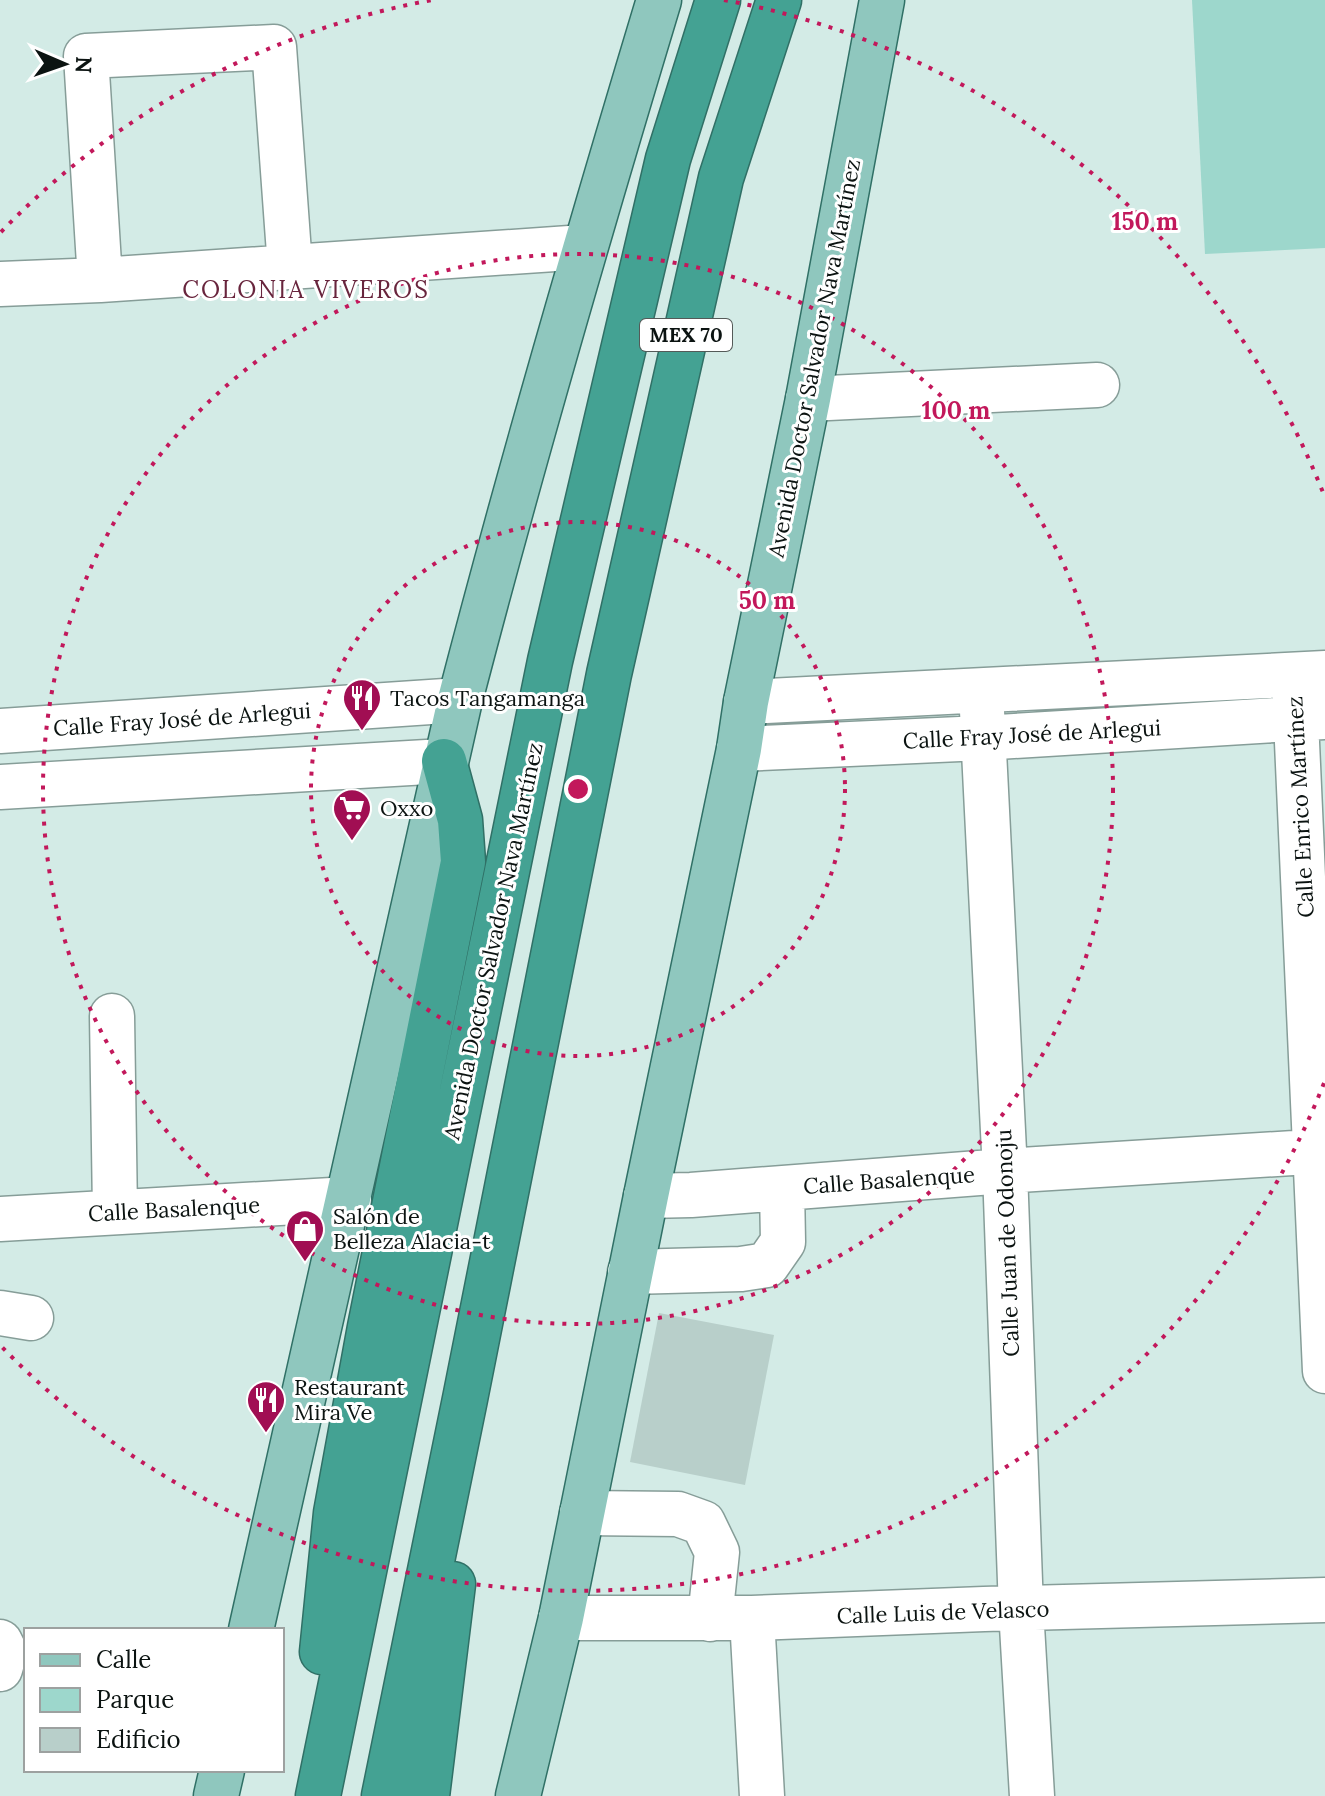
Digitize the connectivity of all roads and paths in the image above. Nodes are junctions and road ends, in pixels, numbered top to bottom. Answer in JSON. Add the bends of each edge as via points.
{"nodes":[{"id":1,"x":659,"y":0,"type":"edge"},
{"id":2,"x":718,"y":0,"type":"edge"},
{"id":3,"x":779,"y":0,"type":"edge"},
{"id":4,"x":882,"y":0,"type":"edge"},
{"id":5,"x":584,"y":247,"type":"junction"},
{"id":6,"x":290,"y":267,"type":"junction"},
{"id":7,"x":100,"y":280,"type":"junction"},
{"id":8,"x":0,"y":284,"type":"edge"},
{"id":9,"x":1097,"y":385,"type":"dead end"},
{"id":10,"x":808,"y":399,"type":"junction"},
{"id":11,"x":1309,"y":674,"type":"edge"},
{"id":12,"x":981,"y":691,"type":"junction"},
{"id":13,"x":460,"y":700,"type":"junction"},
{"id":14,"x":746,"y":702,"type":"junction"},
{"id":15,"x":1310,"y":718,"type":"edge"},
{"id":16,"x":0,"y":731,"type":"edge"},
{"id":17,"x":982,"y":738,"type":"junction"},
{"id":18,"x":739,"y":749,"type":"junction"},
{"id":19,"x":444,"y":761,"type":"junction"},
{"id":20,"x":0,"y":787,"type":"edge"},
{"id":21,"x":112,"y":1016,"type":"dead end"},
{"id":22,"x":1320,"y":1151,"type":"edge"},
{"id":23,"x":1005,"y":1171,"type":"junction"},
{"id":24,"x":782,"y":1188,"type":"junction"},
{"id":25,"x":646,"y":1196,"type":"junction"},
{"id":26,"x":349,"y":1199,"type":"junction"},
{"id":27,"x":115,"y":1212,"type":"junction"},
{"id":28,"x":0,"y":1219,"type":"edge"},
{"id":29,"x":630,"y":1272,"type":"junction"},
{"id":30,"x":1325,"y":1371,"type":"edge"},
{"id":31,"x":465,"y":1399,"type":"junction"},
{"id":32,"x":582,"y":1513,"type":"junction"},
{"id":33,"x":1325,"y":1600,"type":"edge"},
{"id":34,"x":1021,"y":1609,"type":"junction"},
{"id":35,"x":561,"y":1618,"type":"junction"},
{"id":36,"x":731,"y":1618,"type":"junction"},
{"id":37,"x":251,"y":1628,"type":"edge"},
{"id":38,"x":222,"y":1772,"type":"edge"},
{"id":39,"x":216,"y":1796,"type":"edge"},
{"id":40,"x":317,"y":1796,"type":"edge"},
{"id":41,"x":384,"y":1796,"type":"edge"},
{"id":42,"x":427,"y":1796,"type":"edge"},
{"id":43,"x":518,"y":1796,"type":"edge"},
{"id":44,"x":762,"y":1796,"type":"edge"},
{"id":45,"x":1032,"y":1796,"type":"edge"}],
"edges":[{"from":1,"to":5,"type":"main road"},
{"from":2,"to":40,"type":"highway","name":"Avenida Doctor Salvador Nava Martínez","number":"MEX 70","via":[[668,159],[550,661]]},
{"from":3,"to":31,"type":"highway","number":"MEX 70","via":[[721,178],[609,674]]},
{"from":4,"to":10,"type":"main road","name":"Avenida Doctor Salvador Nava Martínez"},
{"from":5,"to":6,"type":"street"},
{"from":5,"to":13,"type":"main road"},
{"from":6,"to":7,"type":"street"},
{"from":6,"to":7,"type":"street","via":[[274,47],[86,56]]},
{"from":7,"to":8,"type":"street"},
{"from":9,"to":10,"type":"street"},
{"from":10,"to":14,"type":"main road","name":"Avenida Doctor Salvador Nava Martínez"},
{"from":11,"to":12,"type":"street","name":"Calle Fray José de Arlegui"},
{"from":11,"to":15,"type":"street","name":"Calle Enrico Martínez"},
{"from":12,"to":14,"type":"street","name":"Calle Fray José de Arlegui"},
{"from":12,"to":17,"type":"street","name":"Calle Juan de Odonoju"},
{"from":13,"to":16,"type":"street","name":"Calle Fray José de Arlegui"},
{"from":13,"to":19,"type":"main road"},
{"from":14,"to":18,"type":"main road","name":"Avenida Doctor Salvador Nava Martínez"},
{"from":15,"to":17,"type":"street","name":"Calle Fray José de Arlegui"},
{"from":15,"to":22,"type":"street","name":"Calle Enrico Martínez"},
{"from":17,"to":18,"type":"street","name":"Calle Fray José de Arlegui"},
{"from":17,"to":23,"type":"street","name":"Calle Juan de Odonoju"},
{"from":18,"to":25,"type":"main road","name":"Avenida Doctor Salvador Nava Martínez"},
{"from":19,"to":20,"type":"street"},
{"from":19,"to":26,"type":"main road"},
{"from":19,"to":40,"type":"highway","via":[[460,820],[463,862],[336,1513],[321,1665]]},
{"from":21,"to":27,"type":"street"},
{"from":22,"to":23,"type":"street","name":"Calle Basalenque"},
{"from":22,"to":30,"type":"street","name":"Calle Enrico Martínez"},
{"from":23,"to":24,"type":"street","name":"Calle Basalenque"},
{"from":23,"to":34,"type":"street","name":"Calle Juan de Odonoju"},
{"from":24,"to":25,"type":"street","name":"Calle Basalenque"},
{"from":24,"to":29,"type":"street","via":[[783,1242],[767,1265]]},
{"from":25,"to":29,"type":"main road","name":"Avenida Doctor Salvador Nava Martínez"},
{"from":26,"to":27,"type":"street","name":"Calle Basalenque"},
{"from":26,"to":37,"type":"main road"},
{"from":27,"to":28,"type":"street","name":"Calle Basalenque"},
{"from":29,"to":32,"type":"main road","name":"Avenida Doctor Salvador Nava Martínez"},
{"from":31,"to":41,"type":"highway","number":"MEX 70"},
{"from":31,"to":42,"type":"highway","via":[[453,1598]]},
{"from":32,"to":35,"type":"main road","name":"Avenida Doctor Salvador Nava Martínez"},
{"from":32,"to":36,"type":"street","via":[[678,1514],[703,1523],[717,1552]]},
{"from":33,"to":34,"type":"street","name":"Calle Luis de Velasco"},
{"from":34,"to":36,"type":"street","name":"Calle Luis de Velasco"},
{"from":34,"to":45,"type":"street","name":"Calle Juan de Odonoju"},
{"from":35,"to":36,"type":"street","name":"Calle Luis de Velasco"},
{"from":35,"to":43,"type":"main road","name":"Avenida Doctor Salvador Nava Martínez"},
{"from":36,"to":44,"type":"street"},
{"from":38,"to":39,"type":"main road"}]}
